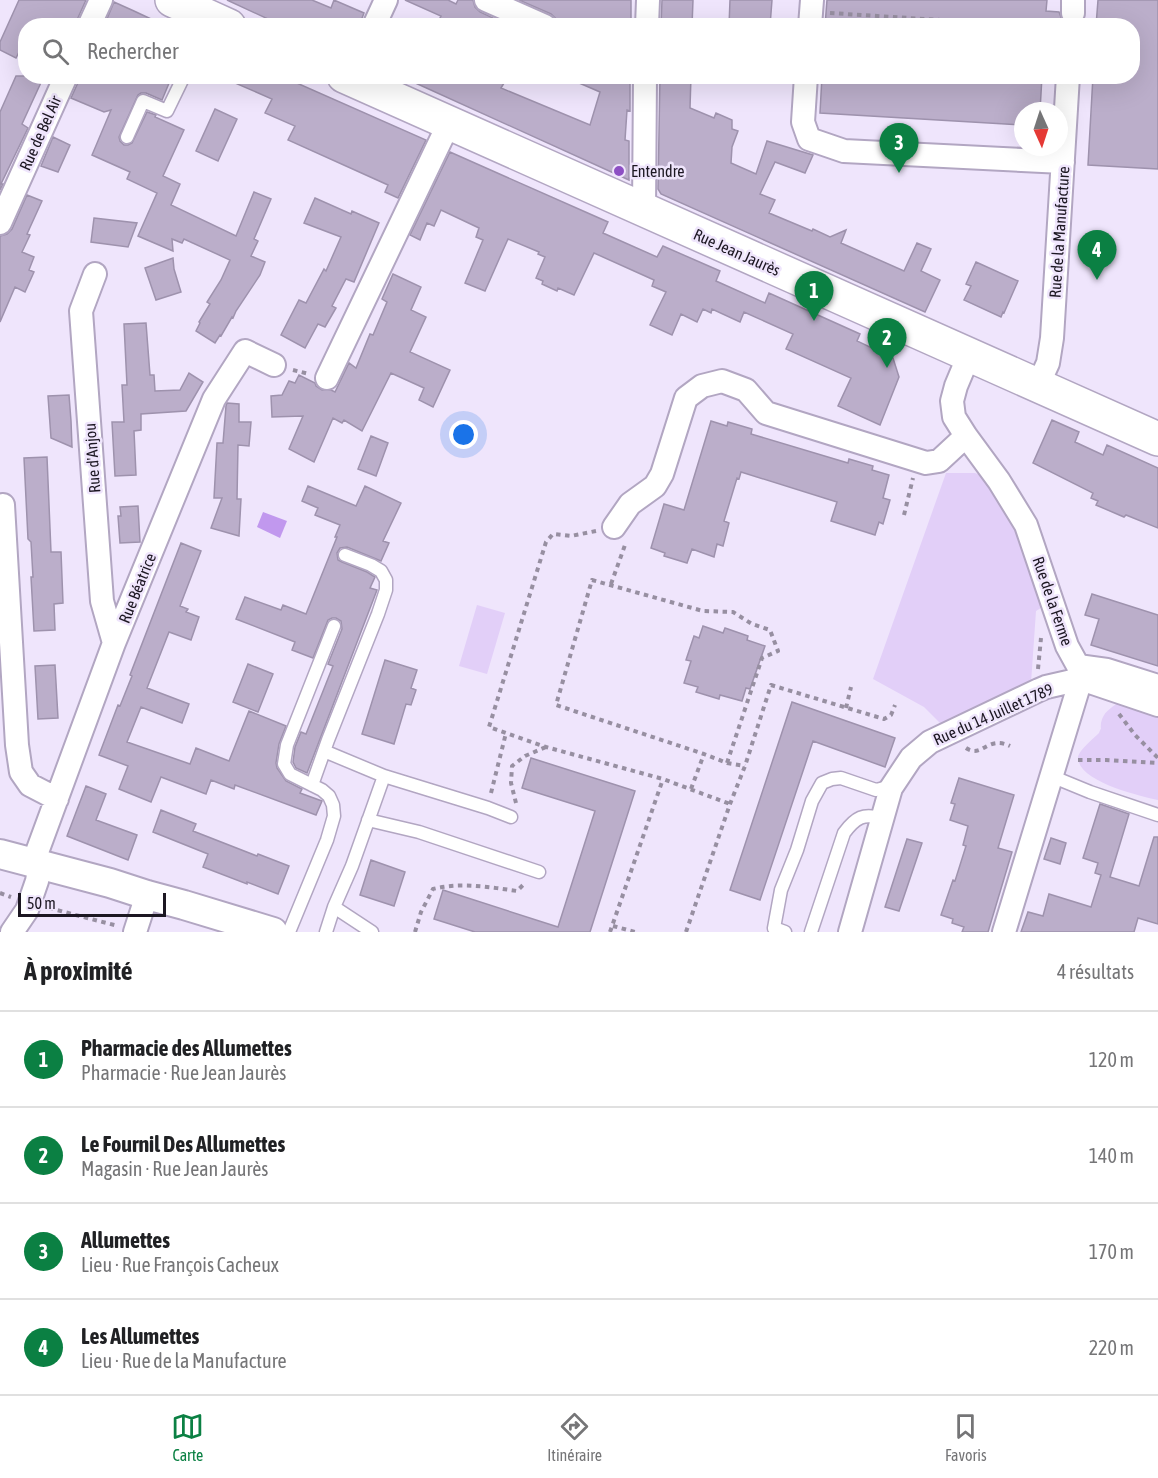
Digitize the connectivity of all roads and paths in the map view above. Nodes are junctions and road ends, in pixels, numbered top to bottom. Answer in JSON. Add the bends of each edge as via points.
{"nodes":[{"id":1,"x":101,"y":0,"type":"edge"},
{"id":2,"x":172,"y":0,"type":"edge"},
{"id":3,"x":386,"y":0,"type":"edge"},
{"id":4,"x":486,"y":0,"type":"edge"},
{"id":5,"x":648,"y":0,"type":"edge"},
{"id":6,"x":811,"y":12,"type":"edge"},
{"id":7,"x":93,"y":18,"type":"edge"},
{"id":8,"x":206,"y":18,"type":"edge"},
{"id":9,"x":378,"y":18,"type":"edge"},
{"id":10,"x":527,"y":18,"type":"edge"},
{"id":11,"x":647,"y":18,"type":"edge"},
{"id":12,"x":907,"y":18,"type":"edge"},
{"id":13,"x":62,"y":84,"type":"edge"},
{"id":14,"x":180,"y":84,"type":"edge"},
{"id":15,"x":364,"y":84,"type":"edge"},
{"id":16,"x":645,"y":84,"type":"edge"},
{"id":17,"x":805,"y":84,"type":"edge"},
{"id":18,"x":1068,"y":84,"type":"edge"},
{"id":19,"x":449,"y":123,"type":"junction"},
{"id":20,"x":127,"y":138,"type":"dead end"},
{"id":21,"x":1063,"y":162,"type":"junction"},
{"id":22,"x":644,"y":210,"type":"junction"},
{"id":23,"x":0,"y":223,"type":"edge"},
{"id":24,"x":94,"y":274,"type":"dead end"},
{"id":25,"x":969,"y":355,"type":"junction"},
{"id":26,"x":274,"y":365,"type":"joint"},
{"id":27,"x":327,"y":378,"type":"joint"},
{"id":28,"x":1038,"y":386,"type":"junction"},
{"id":29,"x":966,"y":436,"type":"junction"},
{"id":30,"x":1158,"y":439,"type":"edge"},
{"id":31,"x":918,"y":460,"type":"junction"},
{"id":32,"x":3,"y":505,"type":"dead end"},
{"id":33,"x":904,"y":515,"type":"dead end"},
{"id":34,"x":614,"y":527,"type":"junction"},
{"id":35,"x":345,"y":555,"type":"dead end"},
{"id":36,"x":611,"y":584,"type":"junction"},
{"id":37,"x":334,"y":626,"type":"dead end"},
{"id":38,"x":1042,"y":631,"type":"dead end"},
{"id":39,"x":114,"y":643,"type":"junction"},
{"id":40,"x":1038,"y":672,"type":"dead end"},
{"id":41,"x":1080,"y":673,"type":"junction"},
{"id":42,"x":1158,"y":686,"type":"edge"},
{"id":43,"x":851,"y":687,"type":"dead end"},
{"id":44,"x":895,"y":705,"type":"dead end"},
{"id":45,"x":1158,"y":705,"type":"edge"},
{"id":46,"x":846,"y":708,"type":"junction"},
{"id":47,"x":1117,"y":708,"type":"dead end"},
{"id":48,"x":506,"y":733,"type":"junction"},
{"id":49,"x":961,"y":743,"type":"dead end"},
{"id":50,"x":546,"y":747,"type":"junction"},
{"id":51,"x":1010,"y":747,"type":"dead end"},
{"id":52,"x":324,"y":751,"type":"junction"},
{"id":53,"x":704,"y":754,"type":"junction"},
{"id":54,"x":1158,"y":758,"type":"edge"},
{"id":55,"x":1074,"y":760,"type":"dead end"},
{"id":56,"x":727,"y":763,"type":"junction"},
{"id":57,"x":1158,"y":763,"type":"edge"},
{"id":58,"x":745,"y":766,"type":"junction"},
{"id":59,"x":384,"y":776,"type":"junction"},
{"id":60,"x":1052,"y":776,"type":"junction"},
{"id":61,"x":663,"y":779,"type":"junction"},
{"id":62,"x":312,"y":785,"type":"junction"},
{"id":63,"x":691,"y":789,"type":"junction"},
{"id":64,"x":890,"y":790,"type":"junction"},
{"id":65,"x":57,"y":799,"type":"junction"},
{"id":66,"x":730,"y":804,"type":"junction"},
{"id":67,"x":488,"y":808,"type":"junction"},
{"id":68,"x":1158,"y":815,"type":"edge"},
{"id":69,"x":511,"y":817,"type":"joint"},
{"id":70,"x":882,"y":819,"type":"junction"},
{"id":71,"x":368,"y":820,"type":"junction"},
{"id":72,"x":0,"y":854,"type":"edge"},
{"id":73,"x":36,"y":864,"type":"junction"},
{"id":74,"x":539,"y":872,"type":"joint"},
{"id":75,"x":0,"y":893,"type":"edge"},
{"id":76,"x":147,"y":895,"type":"junction"},
{"id":77,"x":29,"y":903,"type":"junction"},
{"id":78,"x":334,"y":907,"type":"junction"},
{"id":79,"x":613,"y":926,"type":"junction"},
{"id":80,"x":136,"y":931,"type":"edge"},
{"id":81,"x":12,"y":932,"type":"edge"},
{"id":82,"x":273,"y":932,"type":"edge"},
{"id":83,"x":289,"y":932,"type":"edge"},
{"id":84,"x":326,"y":932,"type":"edge"},
{"id":85,"x":372,"y":932,"type":"edge"},
{"id":86,"x":416,"y":932,"type":"edge"},
{"id":87,"x":610,"y":932,"type":"edge"},
{"id":88,"x":635,"y":932,"type":"edge"},
{"id":89,"x":686,"y":932,"type":"edge"},
{"id":90,"x":785,"y":932,"type":"edge"},
{"id":91,"x":811,"y":932,"type":"edge"},
{"id":92,"x":850,"y":932,"type":"edge"},
{"id":93,"x":1004,"y":932,"type":"edge"}],
"edges":[{"from":1,"to":7,"type":"street"},
{"from":2,"to":8,"type":"main road"},
{"from":3,"to":9,"type":"street"},
{"from":4,"to":10,"type":"street"},
{"from":5,"to":11,"type":"street"},
{"from":6,"to":12,"type":"path"},
{"from":13,"to":23,"type":"street","name":"Rue de Bel Air"},
{"from":14,"to":20,"type":"lane","via":[[167,111],[143,101]]},
{"from":15,"to":19,"type":"main road","name":"Rue Jean Jaurès"},
{"from":16,"to":22,"type":"street"},
{"from":17,"to":21,"type":"street","via":[[803,122],[809,139],[844,151]]},
{"from":18,"to":21,"type":"street","name":"Rue de la Manufacture"},
{"from":19,"to":22,"type":"main road","name":"Rue Jean Jaurès"},
{"from":19,"to":27,"type":"street"},
{"from":21,"to":28,"type":"street","name":"Rue de la Manufacture","via":[[1052,338],[1048,363]]},
{"from":22,"to":25,"type":"main road","name":"Rue Jean Jaurès"},
{"from":24,"to":39,"type":"street","name":"Rue d'Anjou","via":[[81,311],[102,601]]},
{"from":25,"to":28,"type":"main road","name":"Rue Jean Jaurès"},
{"from":25,"to":29,"type":"street","name":"Rue de la Ferme","via":[[952,401],[954,417]]},
{"from":26,"to":27,"type":"path"},
{"from":26,"to":39,"type":"street","name":"Rue Béatrice","via":[[245,351],[214,399]]},
{"from":28,"to":30,"type":"main road","name":"Rue Jean Jaurès"},
{"from":29,"to":31,"type":"street","via":[[939,461]]},
{"from":29,"to":41,"type":"street","name":"Rue de la Ferme","via":[[1026,525]]},
{"from":31,"to":33,"type":"path"},
{"from":31,"to":34,"type":"street","via":[[766,413],[746,390],[722,381],[702,386],[686,398],[662,474],[655,486],[630,504]]},
{"from":32,"to":65,"type":"street","via":[[21,772],[30,785]]},
{"from":34,"to":36,"type":"path","via":[[626,542]]},
{"from":34,"to":48,"type":"path","via":[[571,536],[553,534],[546,542],[489,727]]},
{"from":35,"to":52,"type":"lane","via":[[381,572],[386,590]]},
{"from":36,"to":53,"type":"path","via":[[592,580],[555,705]]},
{"from":36,"to":56,"type":"path","via":[[702,611],[733,612],[770,630],[778,651],[762,658]]},
{"from":37,"to":62,"type":"lane","via":[[287,745],[284,764],[290,774]]},
{"from":38,"to":40,"type":"path"},
{"from":39,"to":65,"type":"street","name":"Rue Béatrice"},
{"from":41,"to":42,"type":"street","via":[[1107,670]]},
{"from":41,"to":45,"type":"street"},
{"from":41,"to":60,"type":"street"},
{"from":41,"to":64,"type":"street","name":"Rue du 14 Juillet 1789","via":[[930,742],[911,758]]},
{"from":43,"to":46,"type":"path"},
{"from":44,"to":46,"type":"path","via":[[891,716],[884,719]]},
{"from":46,"to":58,"type":"path","via":[[771,685]]},
{"from":47,"to":54,"type":"path","via":[[1130,730]]},
{"from":48,"to":50,"type":"path"},
{"from":48,"to":67,"type":"path"},
{"from":49,"to":51,"type":"path","via":[[972,752],[992,743]]},
{"from":50,"to":61,"type":"path"},
{"from":50,"to":69,"type":"path","via":[[512,766],[516,803]]},
{"from":52,"to":59,"type":"lane"},
{"from":52,"to":62,"type":"lane"},
{"from":53,"to":56,"type":"path"},
{"from":53,"to":63,"type":"path"},
{"from":55,"to":57,"type":"path"},
{"from":56,"to":58,"type":"path"},
{"from":58,"to":66,"type":"path"},
{"from":59,"to":67,"type":"lane"},
{"from":59,"to":71,"type":"lane"},
{"from":60,"to":68,"type":"lane"},
{"from":60,"to":93,"type":"street"},
{"from":61,"to":63,"type":"path"},
{"from":61,"to":79,"type":"path"},
{"from":62,"to":83,"type":"lane","via":[[329,796],[334,816]]},
{"from":63,"to":66,"type":"path"},
{"from":64,"to":70,"type":"street","name":"Rue du 14 Juillet 1789"},
{"from":64,"to":90,"type":"lane","via":[[876,790],[841,778],[822,783],[781,890],[774,928]]},
{"from":65,"to":73,"type":"street","name":"Rue Béatrice"},
{"from":66,"to":89,"type":"path"},
{"from":67,"to":69,"type":"lane"},
{"from":70,"to":91,"type":"lane","via":[[876,816],[853,821],[844,833]]},
{"from":70,"to":92,"type":"street","name":"Rue du 14 Juillet 1789"},
{"from":71,"to":74,"type":"lane","via":[[419,832]]},
{"from":71,"to":78,"type":"lane"},
{"from":72,"to":73,"type":"street"},
{"from":73,"to":76,"type":"street"},
{"from":73,"to":77,"type":"street","name":"Rue Béatrice","via":[[37,880]]},
{"from":74,"to":86,"type":"path","via":[[517,891],[448,885],[433,889]]},
{"from":75,"to":77,"type":"path"},
{"from":76,"to":80,"type":"street"},
{"from":76,"to":82,"type":"street"},
{"from":77,"to":80,"type":"path"},
{"from":77,"to":81,"type":"street","name":"Rue Béatrice"},
{"from":78,"to":84,"type":"lane"},
{"from":78,"to":85,"type":"lane"},
{"from":79,"to":87,"type":"path"},
{"from":79,"to":88,"type":"path"}]}
